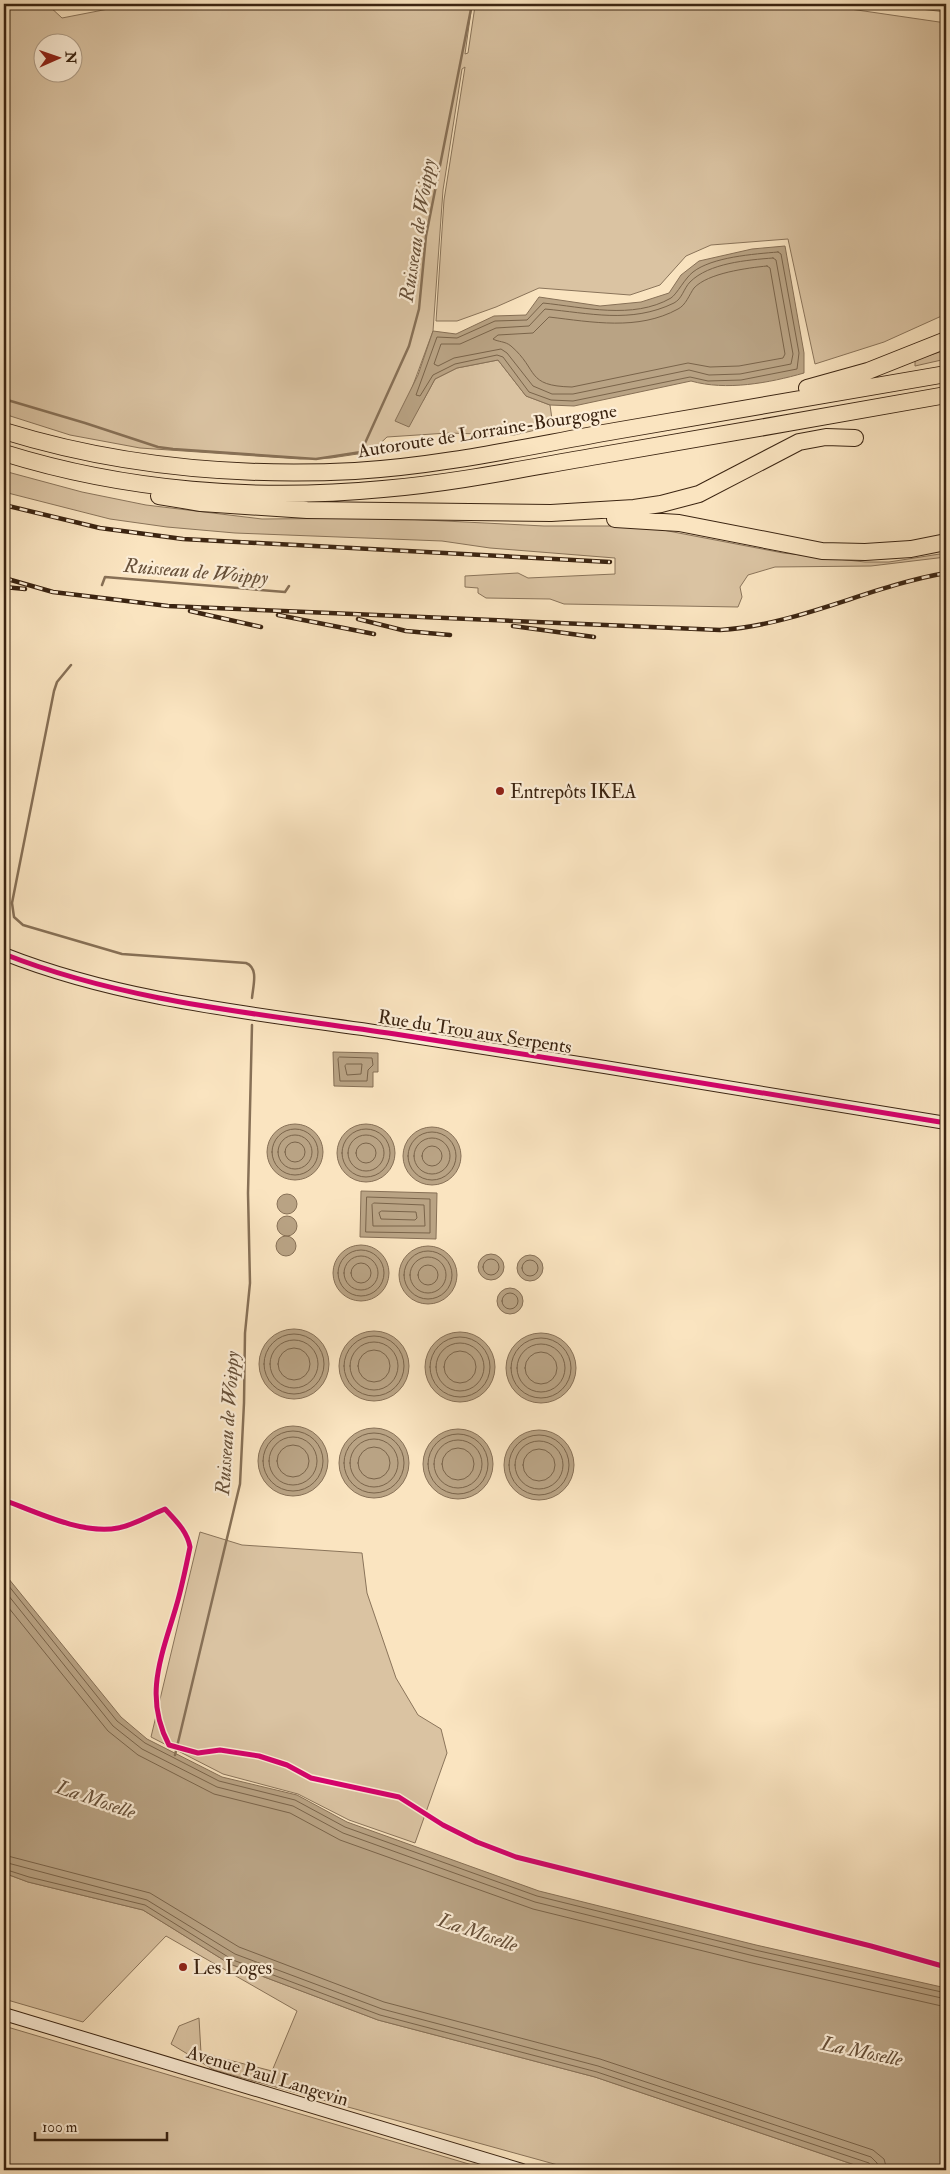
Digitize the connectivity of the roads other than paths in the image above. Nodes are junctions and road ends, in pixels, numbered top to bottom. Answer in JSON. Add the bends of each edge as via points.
{"nodes":[{"id":1,"x":946,"y":340,"type":"edge"},
{"id":2,"x":946,"y":374,"type":"edge"},
{"id":3,"x":946,"y":395,"type":"edge"},
{"id":4,"x":778,"y":403,"type":"junction"},
{"id":5,"x":4,"y":432,"type":"edge"},
{"id":6,"x":855,"y":438,"type":"dead end"},
{"id":7,"x":4,"y":453,"type":"edge"},
{"id":8,"x":85,"y":474,"type":"junction"},
{"id":9,"x":551,"y":513,"type":"junction"},
{"id":10,"x":946,"y":542,"type":"edge"},
{"id":11,"x":4,"y":954,"type":"edge"},
{"id":12,"x":946,"y":1123,"type":"edge"},
{"id":13,"x":4,"y":2014,"type":"edge"},
{"id":14,"x":522,"y":2170,"type":"edge"}],
"edges":[{"from":1,"to":4,"type":"highway","via":[[868,371],[790,392]]},
{"from":2,"to":4,"type":"highway","name":"Autoroute de Lorraine-Bourgogne"},
{"from":3,"to":8,"type":"highway","via":[[385,489],[336,493],[245,493]]},
{"from":4,"to":5,"type":"highway","name":"Autoroute de Lorraine-Bourgogne","via":[[492,453],[356,471],[276,472],[131,462],[54,447]]},
{"from":6,"to":9,"type":"highway","via":[[826,437],[799,442],[689,498],[647,507]]},
{"from":7,"to":8,"type":"highway"},
{"from":8,"to":9,"type":"highway","via":[[112,486],[201,503],[307,510]]},
{"from":9,"to":10,"type":"highway","via":[[679,523],[822,551],[865,552]]},
{"from":11,"to":12,"type":"street","name":"Rue du Trou aux Serpents","via":[[86,981],[177,1001],[528,1054]]},
{"from":13,"to":14,"type":"street","name":"Avenue Paul Langevin"}]}
